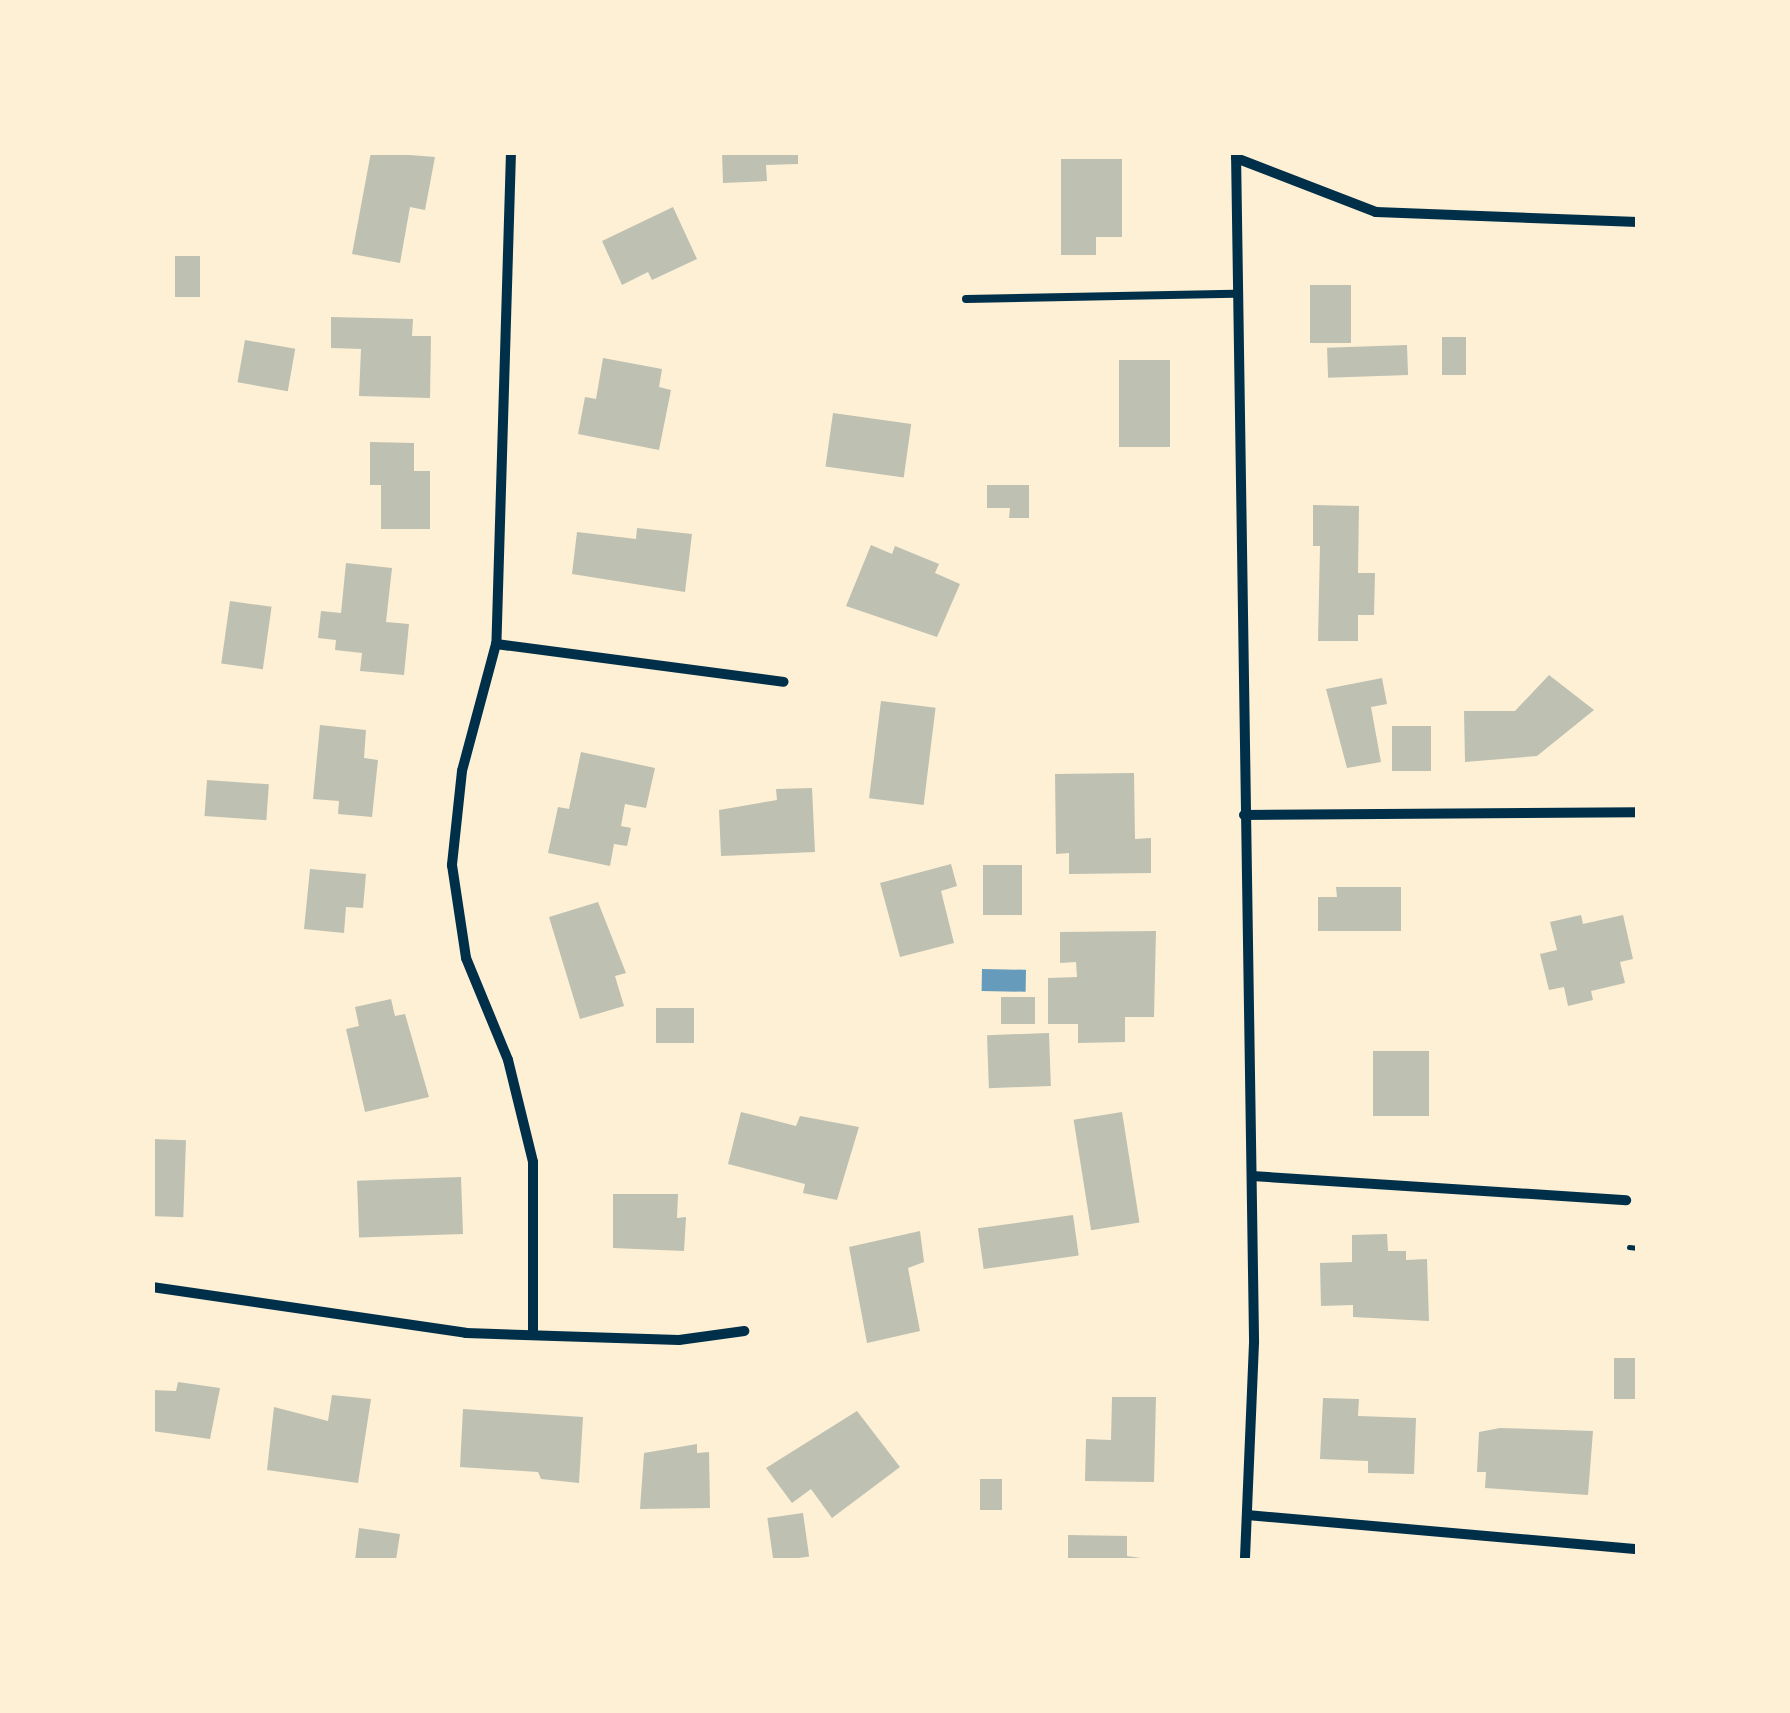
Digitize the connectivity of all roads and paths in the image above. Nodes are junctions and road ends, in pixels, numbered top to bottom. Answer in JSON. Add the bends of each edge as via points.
{"nodes":[{"id":1,"x":511,"y":152,"type":"edge"},
{"id":2,"x":1236,"y":155,"type":"edge"},
{"id":3,"x":1638,"y":222,"type":"edge"},
{"id":4,"x":1234,"y":294,"type":"junction"},
{"id":5,"x":966,"y":299,"type":"dead end"},
{"id":6,"x":496,"y":644,"type":"junction"},
{"id":7,"x":784,"y":682,"type":"dead end"},
{"id":8,"x":1638,"y":812,"type":"edge"},
{"id":9,"x":1244,"y":815,"type":"junction"},
{"id":10,"x":1252,"y":1176,"type":"junction"},
{"id":11,"x":1626,"y":1200,"type":"dead end"},
{"id":12,"x":1628,"y":1247,"type":"dead end"},
{"id":13,"x":1638,"y":1248,"type":"edge"},
{"id":14,"x":152,"y":1287,"type":"edge"},
{"id":15,"x":744,"y":1330,"type":"dead end"},
{"id":16,"x":533,"y":1335,"type":"junction"},
{"id":17,"x":1247,"y":1515,"type":"junction"},
{"id":18,"x":1638,"y":1549,"type":"edge"},
{"id":19,"x":1244,"y":1560,"type":"edge"}],
"edges":[{"from":1,"to":6,"type":"street"},
{"from":2,"to":3,"type":"street","via":[[1376,212]]},
{"from":2,"to":4,"type":"street"},
{"from":4,"to":5,"type":"lane"},
{"from":4,"to":9,"type":"street"},
{"from":6,"to":7,"type":"street"},
{"from":6,"to":16,"type":"street","via":[[462,771],[452,865],[466,958],[508,1060],[534,1162]]},
{"from":8,"to":9,"type":"street"},
{"from":9,"to":10,"type":"street"},
{"from":10,"to":11,"type":"street"},
{"from":10,"to":17,"type":"street"},
{"from":12,"to":13,"type":"path"},
{"from":14,"to":16,"type":"street","via":[[220,1292],[387,1325]]},
{"from":15,"to":16,"type":"street","via":[[679,1340]]},
{"from":17,"to":18,"type":"street"},
{"from":17,"to":19,"type":"street"}]}
